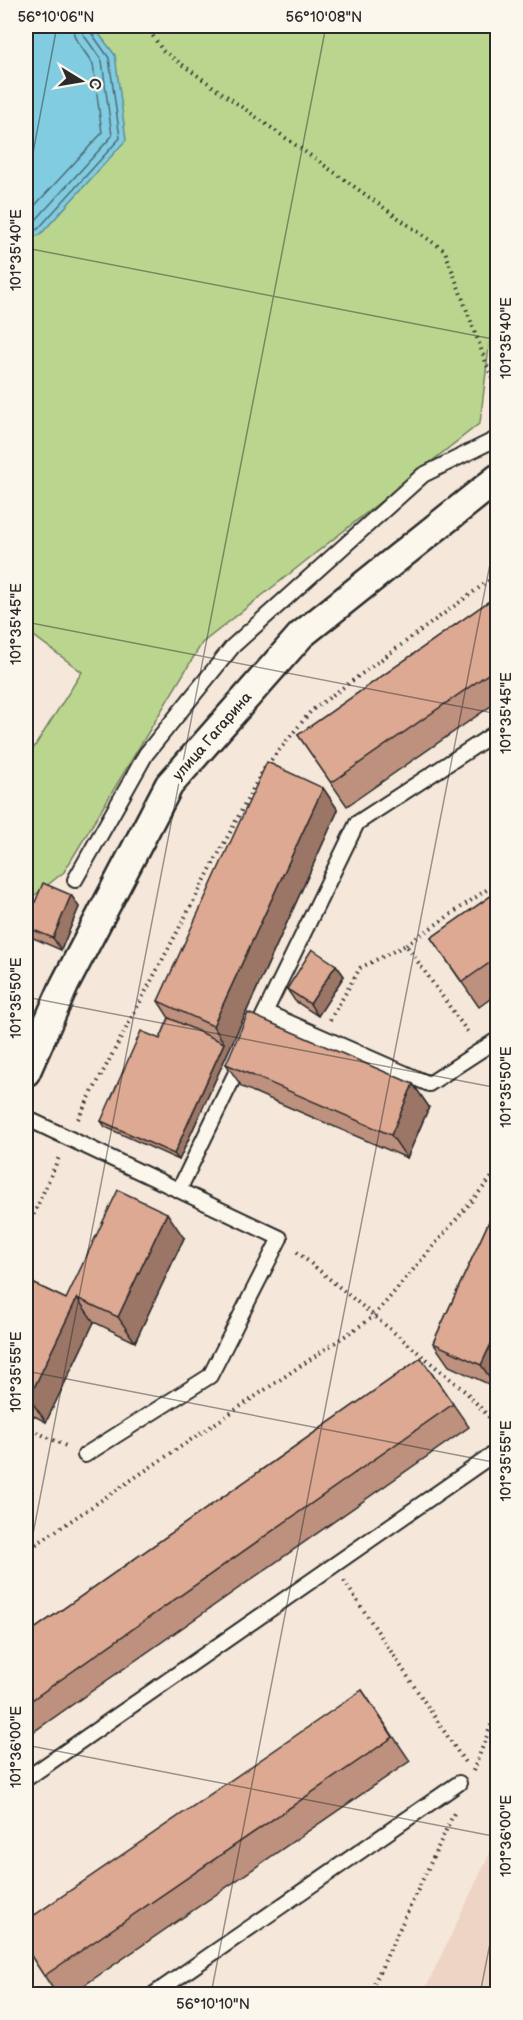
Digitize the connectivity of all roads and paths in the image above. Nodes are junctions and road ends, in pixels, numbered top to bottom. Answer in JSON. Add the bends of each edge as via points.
{"nodes":[{"id":1,"x":146,"y":26,"type":"edge"},
{"id":2,"x":498,"y":395,"type":"edge"},
{"id":3,"x":498,"y":438,"type":"edge"},
{"id":4,"x":498,"y":478,"type":"edge"},
{"id":5,"x":498,"y":574,"type":"edge"},
{"id":6,"x":498,"y":731,"type":"edge"},
{"id":7,"x":75,"y":880,"type":"dead end"},
{"id":8,"x":498,"y":882,"type":"edge"},
{"id":9,"x":406,"y":945,"type":"junction"},
{"id":10,"x":266,"y":1012,"type":"junction"},
{"id":11,"x":321,"y":1036,"type":"junction"},
{"id":12,"x":498,"y":1039,"type":"edge"},
{"id":13,"x":481,"y":1050,"type":"junction"},
{"id":14,"x":26,"y":1072,"type":"edge"},
{"id":15,"x":26,"y":1118,"type":"edge"},
{"id":16,"x":68,"y":1138,"type":"junction"},
{"id":17,"x":498,"y":1170,"type":"edge"},
{"id":18,"x":179,"y":1190,"type":"junction"},
{"id":19,"x":26,"y":1231,"type":"edge"},
{"id":20,"x":280,"y":1238,"type":"junction"},
{"id":21,"x":373,"y":1317,"type":"junction"},
{"id":22,"x":26,"y":1427,"type":"edge"},
{"id":23,"x":498,"y":1427,"type":"edge"},
{"id":24,"x":498,"y":1451,"type":"edge"},
{"id":25,"x":85,"y":1455,"type":"joint"},
{"id":26,"x":26,"y":1551,"type":"edge"},
{"id":27,"x":333,"y":1565,"type":"junction"},
{"id":28,"x":498,"y":1708,"type":"edge"},
{"id":29,"x":26,"y":1779,"type":"edge"},
{"id":30,"x":459,"y":1783,"type":"dead end"},
{"id":31,"x":458,"y":1805,"type":"dead end"},
{"id":32,"x":154,"y":1995,"type":"edge"},
{"id":33,"x":369,"y":1995,"type":"edge"}],
"edges":[{"from":1,"to":2,"type":"path","via":[[163,51],[445,251]]},
{"from":3,"to":7,"type":"lane","via":[[423,476],[233,646],[146,754]]},
{"from":4,"to":14,"type":"street","name":"улица Гагарина","via":[[301,635],[169,785],[65,984]]},
{"from":5,"to":16,"type":"path","via":[[311,711],[263,770]]},
{"from":6,"to":10,"type":"lane","via":[[357,823]]},
{"from":8,"to":9,"type":"path"},
{"from":9,"to":11,"type":"path","via":[[360,968]]},
{"from":9,"to":13,"type":"path"},
{"from":10,"to":11,"type":"lane"},
{"from":10,"to":18,"type":"lane"},
{"from":11,"to":13,"type":"lane","via":[[429,1084]]},
{"from":12,"to":13,"type":"lane"},
{"from":15,"to":16,"type":"lane"},
{"from":16,"to":18,"type":"lane"},
{"from":16,"to":19,"type":"path"},
{"from":17,"to":21,"type":"path"},
{"from":18,"to":20,"type":"lane"},
{"from":20,"to":21,"type":"path"},
{"from":20,"to":25,"type":"lane","via":[[210,1376]]},
{"from":21,"to":23,"type":"path","via":[[467,1393]]},
{"from":21,"to":26,"type":"path"},
{"from":22,"to":25,"type":"path"},
{"from":24,"to":27,"type":"lane"},
{"from":27,"to":28,"type":"path","via":[[472,1773]]},
{"from":27,"to":29,"type":"lane"},
{"from":30,"to":32,"type":"lane"},
{"from":31,"to":33,"type":"path"}]}
